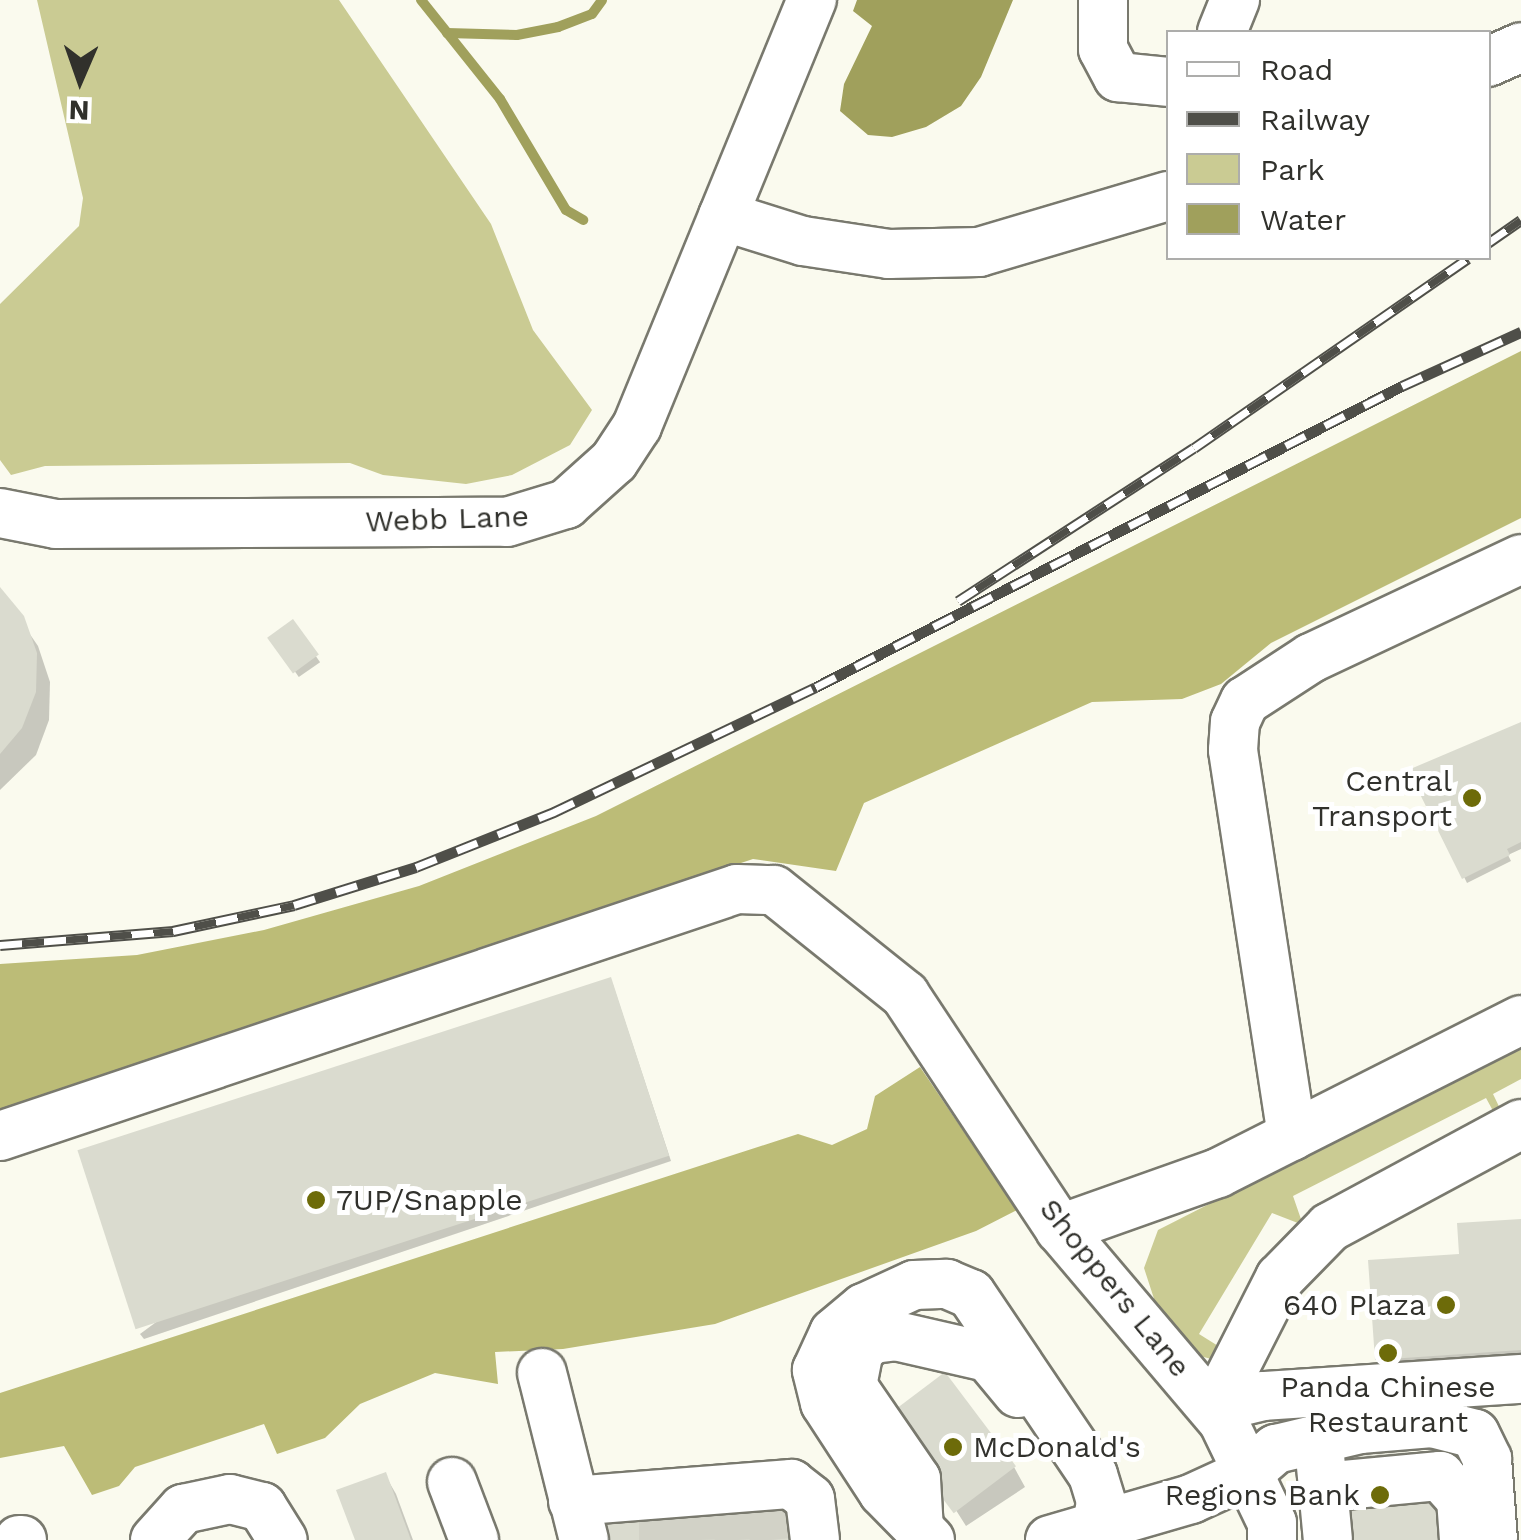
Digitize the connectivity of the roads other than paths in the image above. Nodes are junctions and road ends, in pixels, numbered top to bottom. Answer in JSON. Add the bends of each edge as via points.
{"nodes":[{"id":1,"x":812,"y":0,"type":"edge"},
{"id":2,"x":1104,"y":0,"type":"edge"},
{"id":3,"x":1236,"y":0,"type":"edge"},
{"id":4,"x":1223,"y":30,"type":"edge"},
{"id":5,"x":1521,"y":48,"type":"edge"},
{"id":6,"x":1491,"y":61,"type":"edge"},
{"id":7,"x":1166,"y":82,"type":"edge"},
{"id":8,"x":1166,"y":197,"type":"edge"},
{"id":9,"x":724,"y":216,"type":"junction"},
{"id":10,"x":0,"y":513,"type":"edge"},
{"id":11,"x":1521,"y":559,"type":"edge"},
{"id":12,"x":1521,"y":1020,"type":"edge"},
{"id":13,"x":1521,"y":1124,"type":"edge"},
{"id":14,"x":0,"y":1136,"type":"edge"},
{"id":15,"x":1292,"y":1136,"type":"junction"},
{"id":16,"x":1060,"y":1229,"type":"junction"},
{"id":17,"x":542,"y":1373,"type":"dead end"},
{"id":18,"x":1521,"y":1378,"type":"edge"},
{"id":19,"x":1048,"y":1408,"type":"junction"},
{"id":20,"x":1214,"y":1408,"type":"junction"},
{"id":21,"x":1321,"y":1464,"type":"junction"},
{"id":22,"x":1248,"y":1473,"type":"junction"},
{"id":23,"x":1457,"y":1476,"type":"junction"},
{"id":24,"x":452,"y":1482,"type":"dead end"},
{"id":25,"x":578,"y":1520,"type":"edge"},
{"id":26,"x":1097,"y":1524,"type":"junction"},
{"id":27,"x":925,"y":1535,"type":"edge"},
{"id":28,"x":155,"y":1540,"type":"edge"},
{"id":29,"x":283,"y":1540,"type":"edge"},
{"id":30,"x":474,"y":1540,"type":"edge"},
{"id":31,"x":815,"y":1540,"type":"edge"},
{"id":32,"x":1050,"y":1540,"type":"edge"},
{"id":33,"x":1272,"y":1540,"type":"edge"},
{"id":34,"x":1328,"y":1540,"type":"edge"},
{"id":35,"x":1464,"y":1540,"type":"edge"},
{"id":36,"x":1480,"y":1540,"type":"edge"},
{"id":37,"x":1493,"y":1540,"type":"edge"}],
"edges":[{"from":1,"to":9,"type":"street","name":"Webb Lane"},
{"from":2,"to":7,"type":"street","via":[[1104,48],[1118,77]]},
{"from":3,"to":4,"type":"street"},
{"from":5,"to":6,"type":"street"},
{"from":8,"to":9,"type":"street","via":[[979,252],[889,254],[803,241]]},
{"from":9,"to":10,"type":"street","name":"Webb Lane","via":[[636,426],[586,490],[541,517],[56,524]]},
{"from":11,"to":15,"type":"street","via":[[1311,658],[1245,701],[1235,722],[1232,750]]},
{"from":12,"to":15,"type":"street"},
{"from":13,"to":20,"type":"street","via":[[1330,1227],[1280,1278]]},
{"from":14,"to":16,"type":"street","name":"Shoppers Lane","via":[[737,890],[774,890],[905,995]]},
{"from":15,"to":16,"type":"street","via":[[1218,1173]]},
{"from":16,"to":20,"type":"street","name":"Shoppers Lane"},
{"from":17,"to":25,"type":"street"},
{"from":18,"to":20,"type":"street","via":[[1263,1396]]},
{"from":19,"to":26,"type":"street","via":[[1093,1475],[1101,1502]]},
{"from":19,"to":27,"type":"street","via":[[1016,1392],[988,1357],[909,1338],[873,1339],[859,1350],[852,1386],[916,1479]]},
{"from":19,"to":27,"type":"street","via":[[971,1294],[947,1284],[914,1285],[864,1308],[834,1333],[818,1370],[825,1403],[883,1492]]},
{"from":20,"to":22,"type":"street","name":"Shoppers Lane"},
{"from":21,"to":22,"type":"street","via":[[1276,1449]]},
{"from":21,"to":23,"type":"street","via":[[1350,1492]]},
{"from":21,"to":34,"type":"street"},
{"from":21,"to":37,"type":"street","via":[[1360,1429],[1432,1423],[1474,1434],[1487,1459]]},
{"from":22,"to":26,"type":"street","via":[[1191,1499]]},
{"from":22,"to":33,"type":"street","name":"Shoppers Lane","via":[[1272,1523]]},
{"from":23,"to":35,"type":"street"},
{"from":23,"to":36,"type":"street","via":[[1475,1482]]},
{"from":24,"to":30,"type":"street"},
{"from":25,"to":31,"type":"street","via":[[792,1484],[810,1499]]},
{"from":26,"to":32,"type":"street","via":[[1084,1535]]},
{"from":28,"to":29,"type":"street","via":[[183,1509],[230,1499],[262,1506]]}]}
